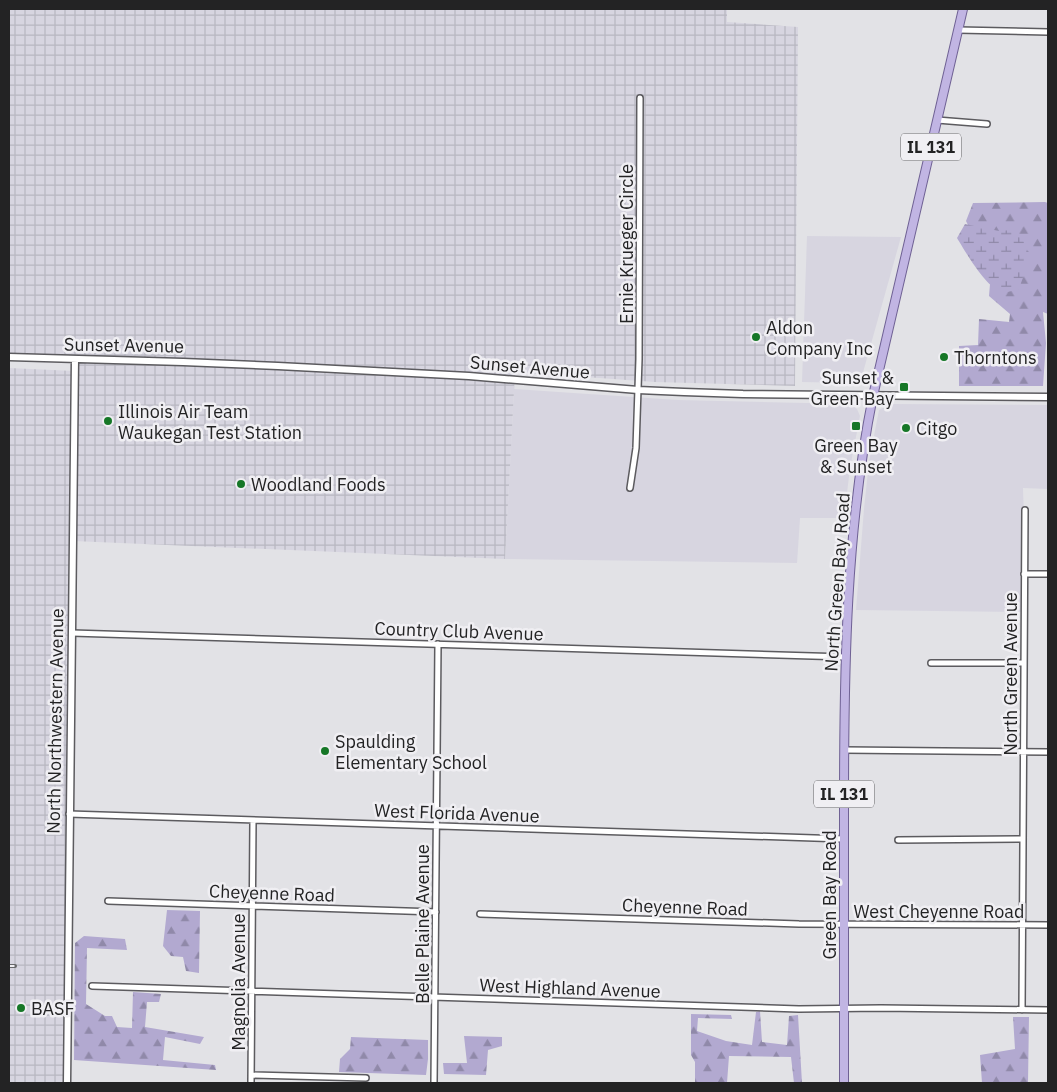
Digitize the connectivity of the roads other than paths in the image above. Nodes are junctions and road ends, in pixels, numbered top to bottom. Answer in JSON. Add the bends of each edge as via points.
{"nodes":[{"id":1,"x":963,"y":9,"type":"edge"},
{"id":2,"x":958,"y":30,"type":"junction"},
{"id":3,"x":1048,"y":32,"type":"edge"},
{"id":4,"x":640,"y":98,"type":"dead end"},
{"id":5,"x":937,"y":120,"type":"junction"},
{"id":6,"x":987,"y":124,"type":"dead end"},
{"id":7,"x":9,"y":357,"type":"edge"},
{"id":8,"x":75,"y":359,"type":"junction"},
{"id":9,"x":638,"y":390,"type":"junction"},
{"id":10,"x":873,"y":396,"type":"junction"},
{"id":11,"x":1048,"y":397,"type":"edge"},
{"id":12,"x":630,"y":488,"type":"dead end"},
{"id":13,"x":1025,"y":510,"type":"dead end"},
{"id":14,"x":1024,"y":574,"type":"junction"},
{"id":15,"x":1048,"y":574,"type":"edge"},
{"id":16,"x":72,"y":633,"type":"junction"},
{"id":17,"x":438,"y":644,"type":"junction"},
{"id":18,"x":846,"y":657,"type":"junction"},
{"id":19,"x":931,"y":663,"type":"dead end"},
{"id":20,"x":1024,"y":664,"type":"junction"},
{"id":21,"x":844,"y":750,"type":"junction"},
{"id":22,"x":1023,"y":752,"type":"junction"},
{"id":23,"x":1048,"y":752,"type":"edge"},
{"id":24,"x":69,"y":814,"type":"junction"},
{"id":25,"x":253,"y":820,"type":"junction"},
{"id":26,"x":436,"y":826,"type":"junction"},
{"id":27,"x":844,"y":839,"type":"junction"},
{"id":28,"x":1023,"y":839,"type":"junction"},
{"id":29,"x":898,"y":840,"type":"dead end"},
{"id":30,"x":108,"y":901,"type":"dead end"},
{"id":31,"x":252,"y":907,"type":"junction"},
{"id":32,"x":436,"y":912,"type":"junction"},
{"id":33,"x":480,"y":914,"type":"dead end"},
{"id":34,"x":799,"y":924,"type":"joint"},
{"id":35,"x":844,"y":924,"type":"junction"},
{"id":36,"x":1022,"y":925,"type":"junction"},
{"id":37,"x":1048,"y":925,"type":"edge"},
{"id":38,"x":92,"y":986,"type":"dead end"},
{"id":39,"x":251,"y":992,"type":"junction"},
{"id":40,"x":435,"y":997,"type":"junction"},
{"id":41,"x":844,"y":1010,"type":"junction"},
{"id":42,"x":1022,"y":1010,"type":"junction"},
{"id":43,"x":1048,"y":1010,"type":"edge"},
{"id":44,"x":251,"y":1076,"type":"junction"},
{"id":45,"x":366,"y":1078,"type":"dead end"},
{"id":46,"x":67,"y":1083,"type":"edge"},
{"id":47,"x":250,"y":1083,"type":"edge"},
{"id":48,"x":434,"y":1083,"type":"edge"},
{"id":49,"x":844,"y":1083,"type":"edge"}],
"edges":[{"from":1,"to":2,"type":"main road","name":"North Green Bay Road","number":"IL 131"},
{"from":2,"to":3,"type":"street"},
{"from":2,"to":5,"type":"main road","name":"North Green Bay Road","number":"IL 131"},
{"from":4,"to":9,"type":"street","name":"Ernie Krueger Circle"},
{"from":5,"to":6,"type":"street"},
{"from":5,"to":10,"type":"main road","name":"North Green Bay Road","number":"IL 131"},
{"from":7,"to":8,"type":"street","name":"Sunset Avenue"},
{"from":8,"to":9,"type":"street","name":"Sunset Avenue","via":[[395,372]]},
{"from":8,"to":16,"type":"street","name":"North Northwestern Avenue"},
{"from":9,"to":10,"type":"street","name":"Sunset Avenue"},
{"from":9,"to":12,"type":"street","name":"Ernie Krueger Circle","via":[[636,448]]},
{"from":10,"to":11,"type":"street","name":"Sunset Avenue"},
{"from":10,"to":18,"type":"main road","name":"North Green Bay Road","number":"IL 131","via":[[855,507]]},
{"from":13,"to":14,"type":"street","name":"North Green Avenue"},
{"from":14,"to":15,"type":"street"},
{"from":14,"to":20,"type":"street","name":"North Green Avenue"},
{"from":16,"to":17,"type":"street","name":"Country Club Avenue"},
{"from":16,"to":24,"type":"street","name":"North Northwestern Avenue"},
{"from":17,"to":18,"type":"street","name":"Country Club Avenue"},
{"from":17,"to":26,"type":"street","name":"Belle Plaine Avenue"},
{"from":18,"to":21,"type":"main road","name":"North Green Bay Road","number":"IL 131"},
{"from":19,"to":20,"type":"street"},
{"from":20,"to":22,"type":"street","name":"North Green Avenue"},
{"from":21,"to":22,"type":"street"},
{"from":21,"to":27,"type":"main road","name":"Green Bay Road","number":"IL 131"},
{"from":22,"to":23,"type":"street"},
{"from":22,"to":28,"type":"street","name":"North Green Avenue"},
{"from":24,"to":25,"type":"street","name":"West Florida Avenue"},
{"from":24,"to":46,"type":"street","name":"North Northwestern Avenue"},
{"from":25,"to":26,"type":"street","name":"West Florida Avenue"},
{"from":25,"to":31,"type":"street","name":"Magnolia Avenue"},
{"from":26,"to":27,"type":"street","name":"West Florida Avenue"},
{"from":26,"to":32,"type":"street","name":"Belle Plaine Avenue"},
{"from":27,"to":35,"type":"main road","name":"Green Bay Road","number":"IL 131"},
{"from":28,"to":29,"type":"street"},
{"from":28,"to":36,"type":"street","name":"North Green Avenue"},
{"from":30,"to":31,"type":"street","name":"Cheyenne Road"},
{"from":31,"to":32,"type":"street","name":"Cheyenne Road"},
{"from":31,"to":39,"type":"street","name":"Magnolia Avenue"},
{"from":32,"to":40,"type":"street","name":"Belle Plaine Avenue"},
{"from":33,"to":34,"type":"street","name":"Cheyenne Road"},
{"from":34,"to":35,"type":"street","name":"West Cheyenne Road"},
{"from":35,"to":36,"type":"street","name":"West Cheyenne Road"},
{"from":35,"to":41,"type":"main road","name":"Green Bay Road","number":"IL 131"},
{"from":36,"to":37,"type":"street","name":"West Cheyenne Road"},
{"from":36,"to":42,"type":"street","name":"North Green Avenue"},
{"from":38,"to":39,"type":"street","name":"West Highland Avenue"},
{"from":39,"to":40,"type":"street","name":"West Highland Avenue"},
{"from":39,"to":44,"type":"street","name":"Magnolia Avenue"},
{"from":40,"to":41,"type":"street","name":"West Highland Avenue"},
{"from":40,"to":48,"type":"street","name":"Belle Plaine Avenue"},
{"from":41,"to":42,"type":"street","name":"West Highland Avenue"},
{"from":41,"to":49,"type":"main road","number":"IL 131"},
{"from":42,"to":43,"type":"street","name":"West Highland Avenue"},
{"from":44,"to":45,"type":"street"},
{"from":44,"to":47,"type":"street","name":"Magnolia Avenue"}]}
